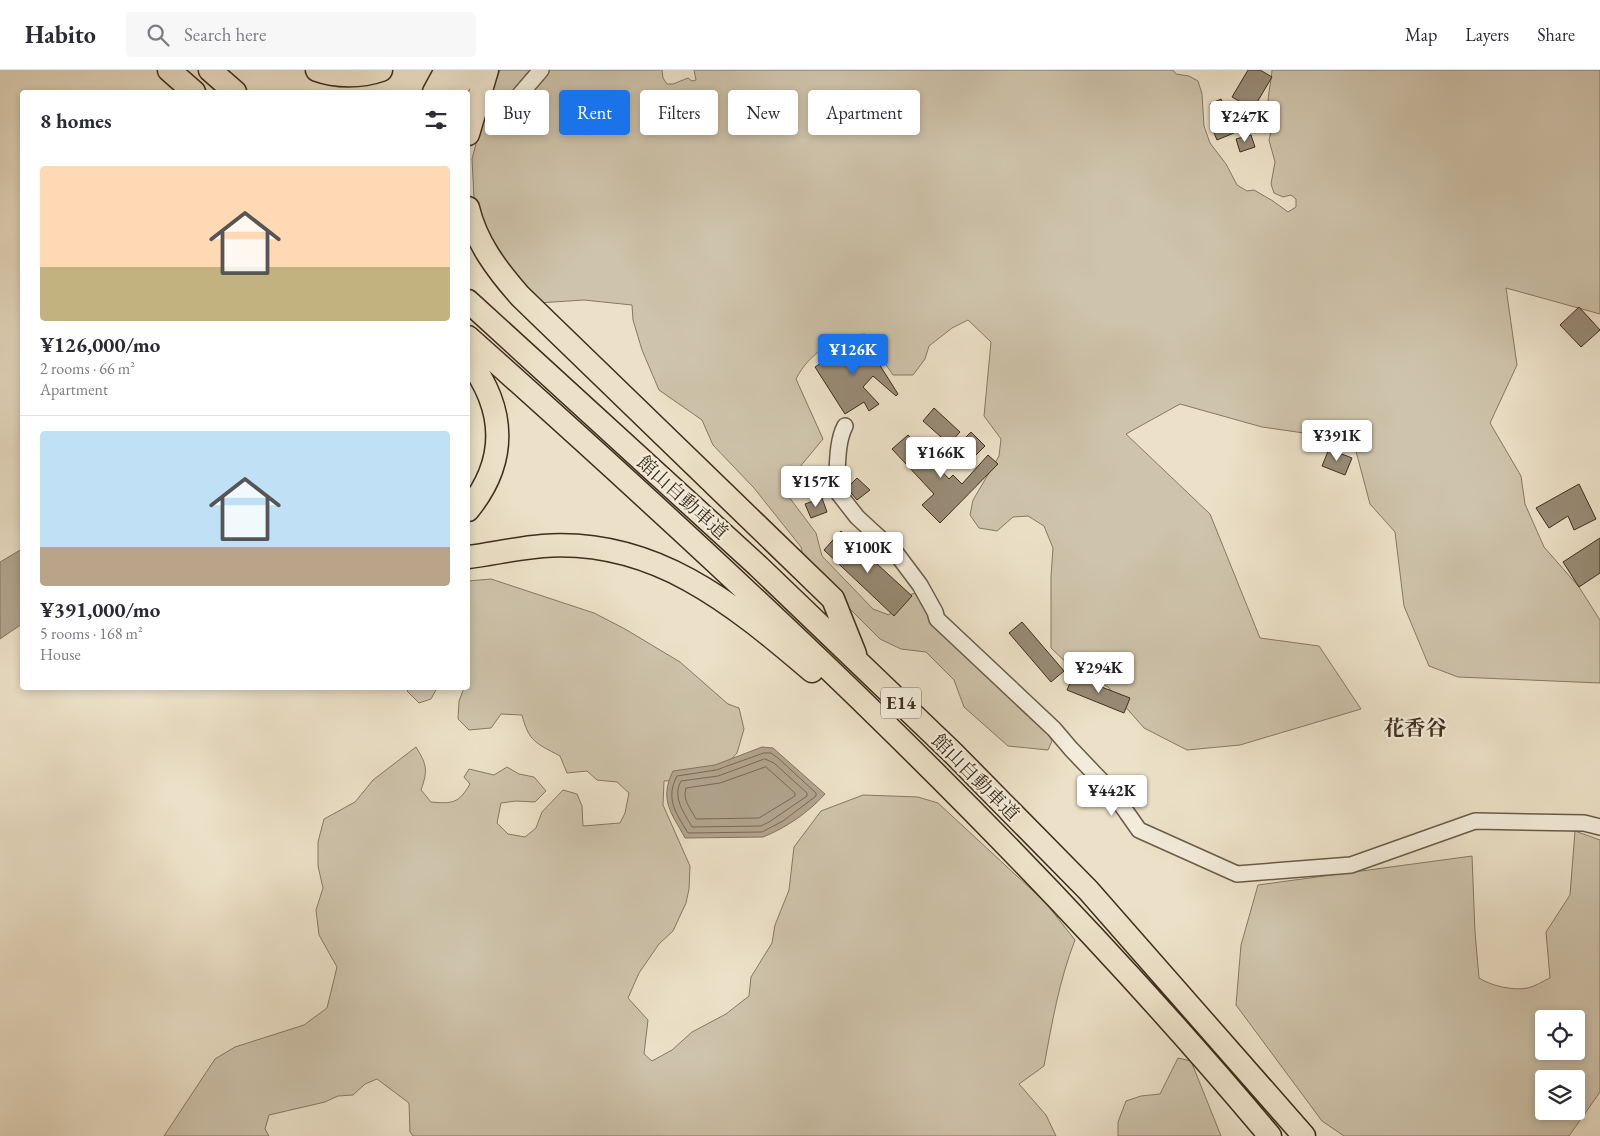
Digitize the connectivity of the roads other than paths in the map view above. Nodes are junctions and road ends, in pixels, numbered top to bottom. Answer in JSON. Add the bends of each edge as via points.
{"nodes":[{"id":1,"x":169,"y":70,"type":"edge"},
{"id":2,"x":210,"y":70,"type":"edge"},
{"id":3,"x":316,"y":70,"type":"edge"},
{"id":4,"x":381,"y":70,"type":"edge"},
{"id":5,"x":446,"y":70,"type":"edge"},
{"id":6,"x":468,"y":70,"type":"edge"},
{"id":7,"x":487,"y":70,"type":"edge"},
{"id":8,"x":541,"y":70,"type":"edge"},
{"id":9,"x":192,"y":90,"type":"edge"},
{"id":10,"x":233,"y":90,"type":"edge"},
{"id":11,"x":435,"y":90,"type":"edge"},
{"id":12,"x":456,"y":90,"type":"edge"},
{"id":13,"x":524,"y":90,"type":"edge"},
{"id":14,"x":470,"y":127,"type":"edge"},
{"id":15,"x":470,"y":220,"type":"edge"},
{"id":16,"x":470,"y":303,"type":"edge"},
{"id":17,"x":470,"y":339,"type":"edge"},
{"id":18,"x":470,"y":363,"type":"edge"},
{"id":19,"x":845,"y":426,"type":"dead end"},
{"id":20,"x":470,"y":507,"type":"edge"},
{"id":21,"x":470,"y":557,"type":"edge"},
{"id":22,"x":858,"y":661,"type":"junction"},
{"id":23,"x":959,"y":796,"type":"junction"},
{"id":24,"x":1600,"y":827,"type":"edge"},
{"id":25,"x":1270,"y":1136,"type":"edge"},
{"id":26,"x":1304,"y":1136,"type":"edge"}],
"edges":[{"from":1,"to":9,"type":"highway"},
{"from":2,"to":10,"type":"highway"},
{"from":3,"to":4,"type":"highway","via":[[357,75]]},
{"from":5,"to":11,"type":"highway"},
{"from":6,"to":12,"type":"highway"},
{"from":7,"to":14,"type":"highway"},
{"from":8,"to":13,"type":"street"},
{"from":15,"to":22,"type":"highway","via":[[490,259],[520,296],[833,599]]},
{"from":16,"to":22,"type":"highway","name":"館山自動車道","number":"E14"},
{"from":17,"to":23,"type":"highway","name":"館山自動車道","number":"E14","via":[[766,607]]},
{"from":18,"to":20,"type":"highway","via":[[489,396],[498,437],[490,476]]},
{"from":19,"to":24,"type":"street","via":[[838,439],[836,490],[857,517],[896,552],[920,585],[937,619],[1054,729],[1113,794],[1139,830],[1237,874],[1351,865],[1475,821],[1584,823]]},
{"from":21,"to":23,"type":"highway","via":[[543,546],[576,547],[627,554],[670,569],[756,624]]},
{"from":22,"to":26,"type":"highway","name":"館山自動車道","number":"E14","via":[[1088,890]]},
{"from":23,"to":25,"type":"highway","name":"館山自動車道","number":"E14","via":[[1202,1054]]}]}
